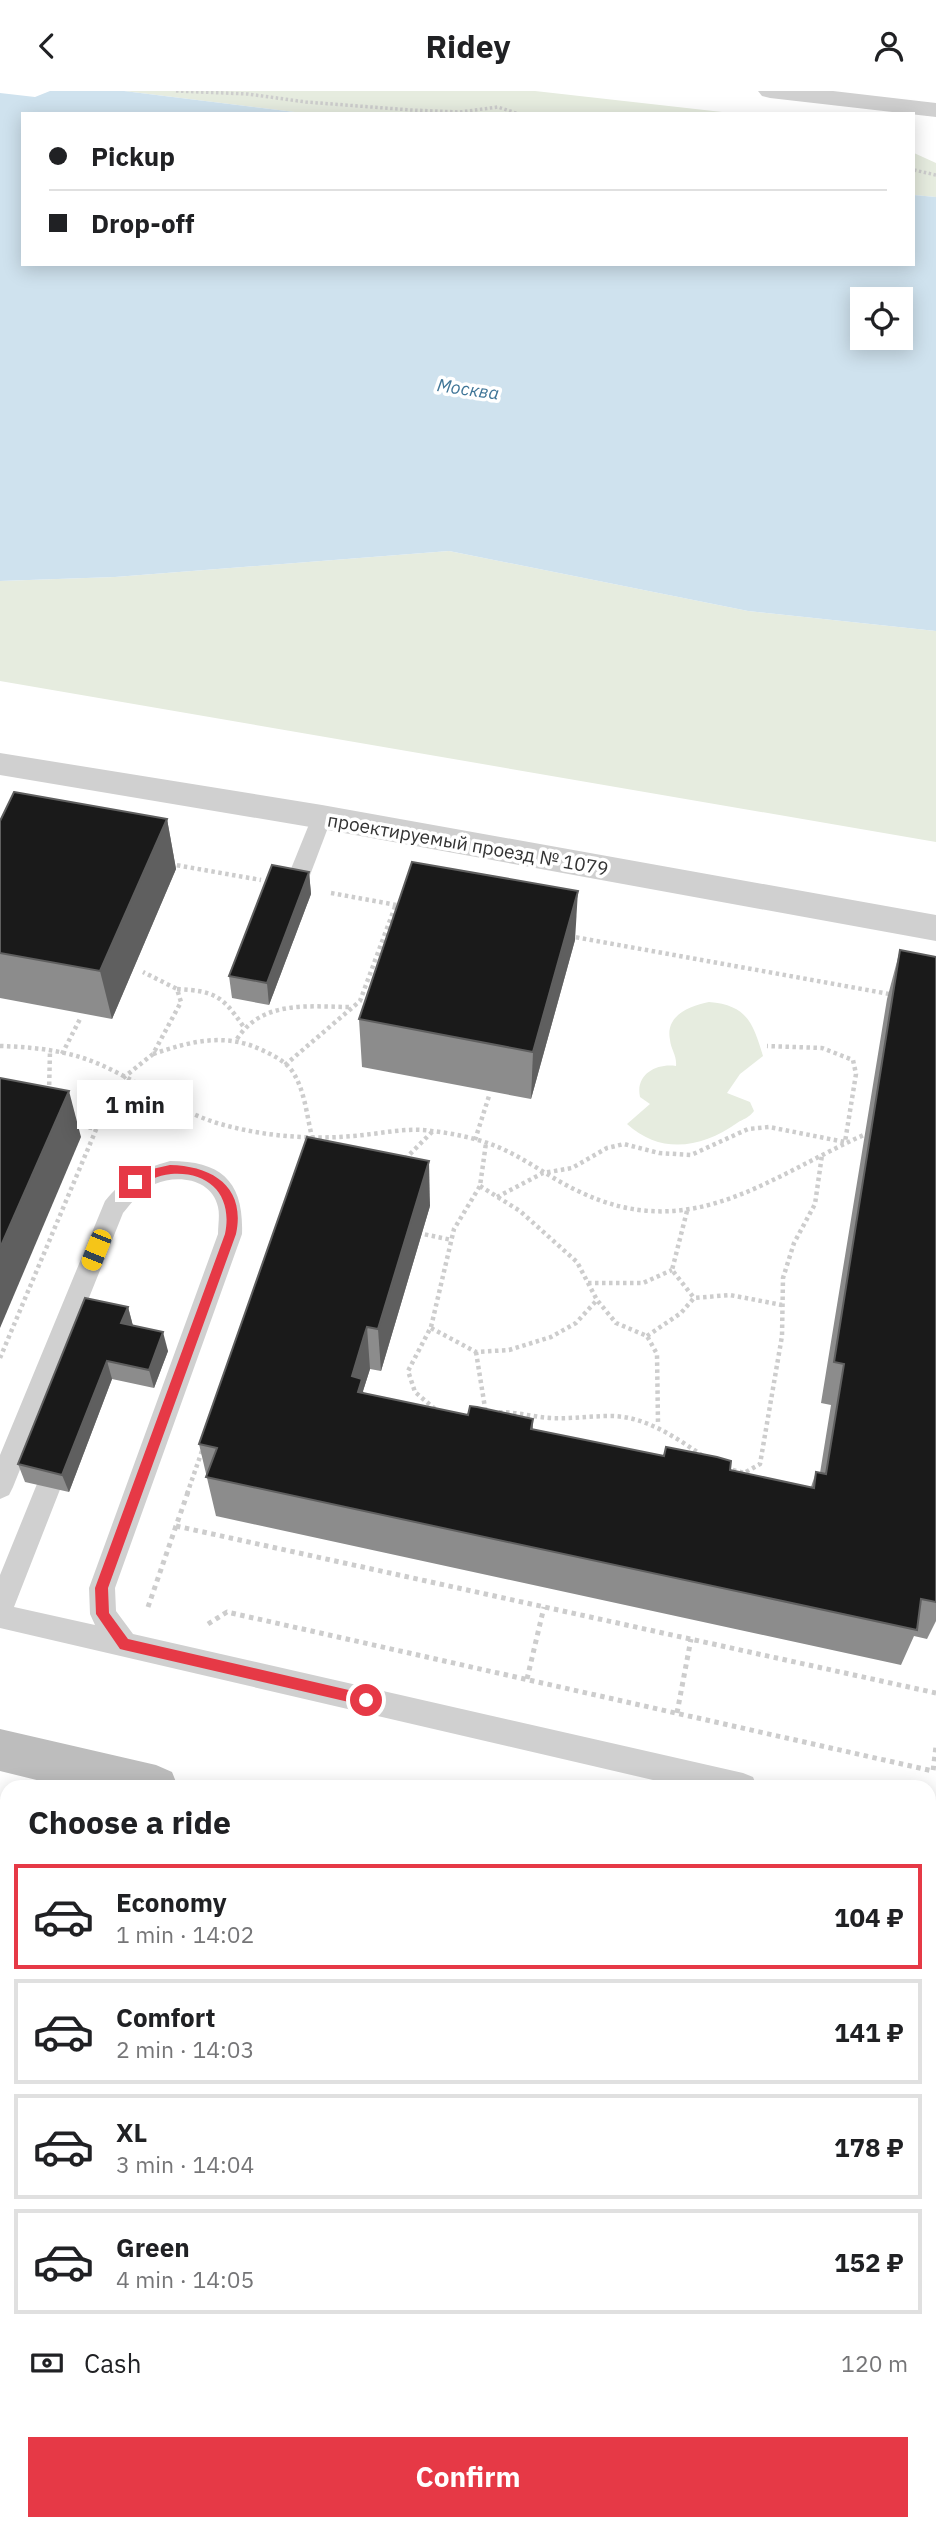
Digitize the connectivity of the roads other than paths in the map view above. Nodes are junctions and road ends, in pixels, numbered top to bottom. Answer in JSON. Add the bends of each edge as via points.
{"nodes":[{"id":1,"x":770,"y":91,"type":"edge"},
{"id":2,"x":936,"y":110,"type":"edge"},
{"id":3,"x":0,"y":764,"type":"edge"},
{"id":4,"x":322,"y":817,"type":"junction"},
{"id":5,"x":294,"y":889,"type":"edge"},
{"id":6,"x":936,"y":928,"type":"edge"},
{"id":7,"x":0,"y":1487,"type":"edge"},
{"id":8,"x":48,"y":1487,"type":"edge"},
{"id":9,"x":0,"y":1608,"type":"edge"},
{"id":10,"x":0,"y":1616,"type":"edge"},
{"id":11,"x":124,"y":1644,"type":"junction"},
{"id":12,"x":0,"y":1750,"type":"edge"},
{"id":13,"x":126,"y":1780,"type":"edge"},
{"id":14,"x":713,"y":1780,"type":"edge"}],
"edges":[{"from":1,"to":2,"type":"street"},
{"from":3,"to":4,"type":"street","name":"проектируемый проезд № 1079"},
{"from":4,"to":5,"type":"lane"},
{"from":4,"to":6,"type":"street","name":"проектируемый проезд № 1079"},
{"from":7,"to":11,"type":"lane","via":[[121,1194],[135,1182],[170,1170],[207,1176],[222,1187],[234,1218],[102,1588],[103,1614]]},
{"from":8,"to":9,"type":"lane"},
{"from":10,"to":11,"type":"lane"},
{"from":11,"to":14,"type":"lane"},
{"from":12,"to":13,"type":"main road"}]}
